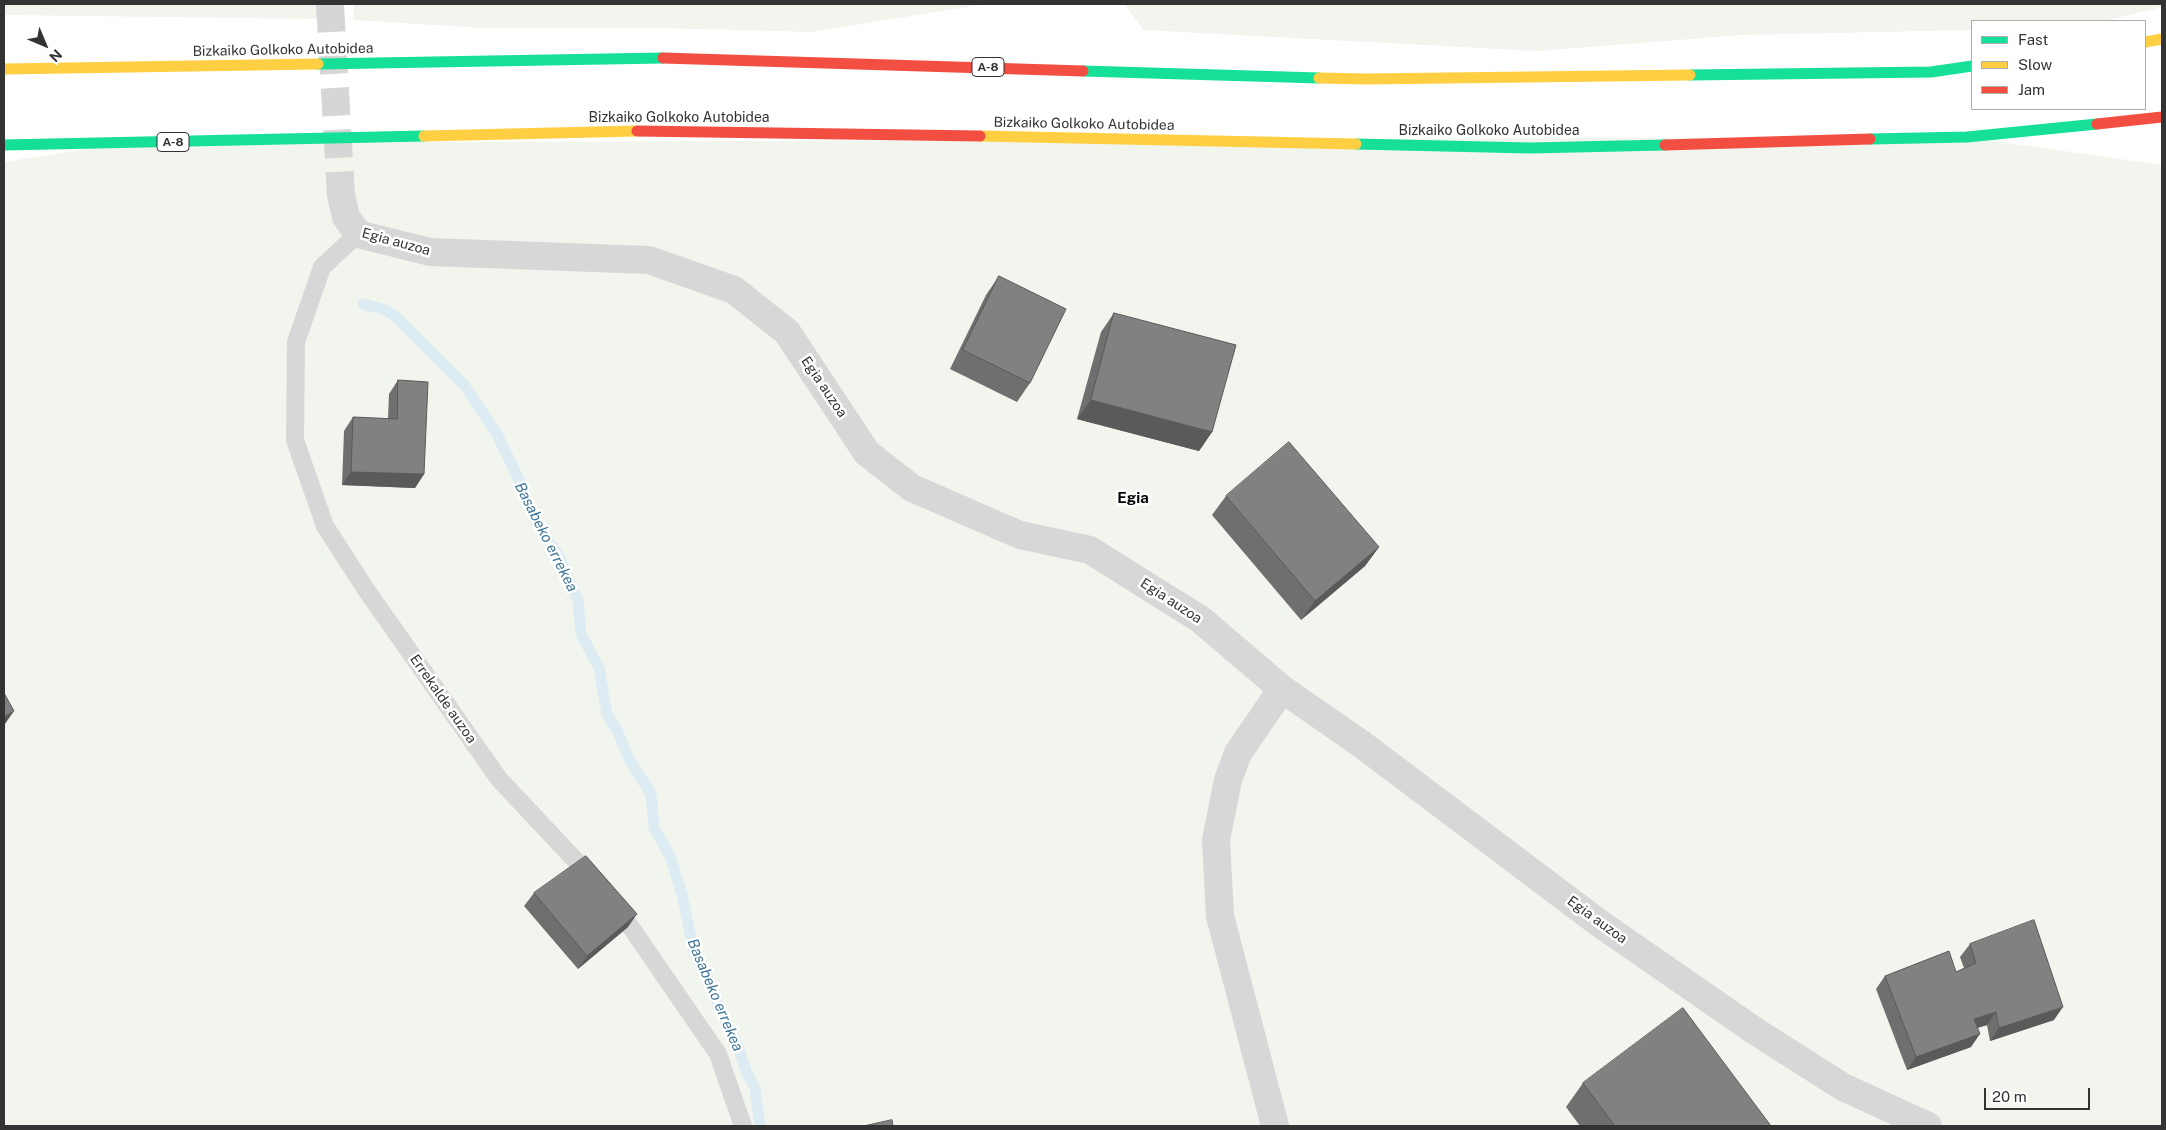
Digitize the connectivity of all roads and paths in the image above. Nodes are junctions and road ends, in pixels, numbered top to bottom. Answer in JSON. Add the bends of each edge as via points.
{"nodes":[{"id":1,"x":2162,"y":39,"type":"edge"},
{"id":2,"x":2146,"y":42,"type":"edge"},
{"id":3,"x":1971,"y":66,"type":"edge"},
{"id":4,"x":4,"y":70,"type":"edge"},
{"id":5,"x":2162,"y":117,"type":"edge"},
{"id":6,"x":4,"y":145,"type":"edge"},
{"id":7,"x":341,"y":195,"type":"tunnel mouth"},
{"id":8,"x":358,"y":234,"type":"junction"},
{"id":9,"x":1282,"y":689,"type":"junction"},
{"id":10,"x":743,"y":1126,"type":"edge"},
{"id":11,"x":1274,"y":1126,"type":"edge"},
{"id":12,"x":1928,"y":1126,"type":"edge"}],
"edges":[{"from":1,"to":2,"type":"highway"},
{"from":3,"to":4,"type":"highway","name":"Bizkaiko Golkoko Autobidea","number":"A-8","via":[[1931,72],[1366,79],[666,58]]},
{"from":5,"to":6,"type":"highway","name":"Bizkaiko Golkoko Autobidea","number":"A-8","via":[[1967,137],[1530,148],[675,130]]},
{"from":7,"to":8,"type":"street","name":"Egia auzoa","via":[[346,217]]},
{"from":8,"to":9,"type":"street","name":"Egia auzoa","via":[[430,252],[649,260],[734,290],[787,332],[867,453],[912,488],[1020,535],[1090,550],[1200,619]]},
{"from":8,"to":10,"type":"lane","name":"Errekalde auzoa","via":[[322,267],[296,342],[295,440],[325,526],[499,779],[606,892],[718,1054]]},
{"from":9,"to":11,"type":"street","via":[[1238,753],[1228,780],[1216,840],[1220,916]]},
{"from":9,"to":12,"type":"street","name":"Egia auzoa","via":[[1360,743],[1599,923],[1755,1032],[1843,1088]]}]}
